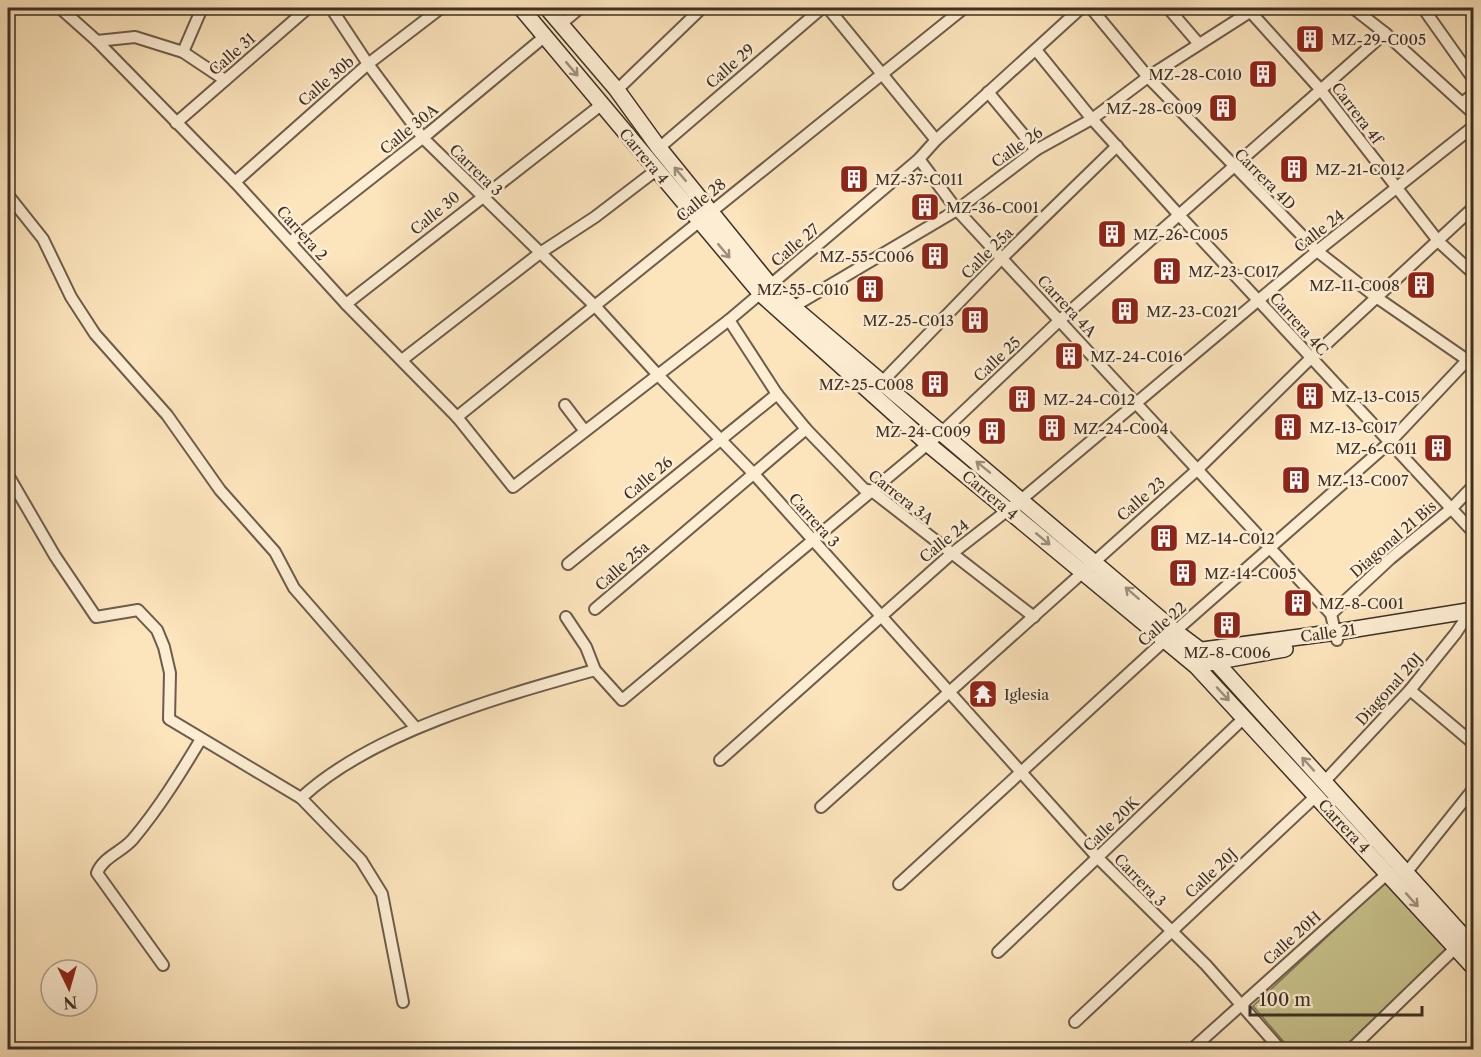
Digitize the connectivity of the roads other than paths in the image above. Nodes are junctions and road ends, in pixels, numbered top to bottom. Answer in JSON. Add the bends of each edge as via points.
{"nodes":[{"id":1,"x":60,"y":8,"type":"edge"},
{"id":2,"x":202,"y":8,"type":"edge"},
{"id":3,"x":308,"y":8,"type":"edge"},
{"id":4,"x":331,"y":8,"type":"edge"},
{"id":5,"x":441,"y":8,"type":"edge"},
{"id":6,"x":521,"y":8,"type":"edge"},
{"id":7,"x":547,"y":8,"type":"edge"},
{"id":8,"x":580,"y":8,"type":"edge"},
{"id":9,"x":702,"y":8,"type":"edge"},
{"id":10,"x":822,"y":8,"type":"edge"},
{"id":11,"x":828,"y":8,"type":"edge"},
{"id":12,"x":964,"y":8,"type":"edge"},
{"id":13,"x":1081,"y":8,"type":"edge"},
{"id":14,"x":1091,"y":8,"type":"edge"},
{"id":15,"x":1168,"y":8,"type":"edge"},
{"id":16,"x":1353,"y":8,"type":"edge"},
{"id":17,"x":1424,"y":8,"type":"edge"},
{"id":18,"x":1251,"y":9,"type":"edge"},
{"id":19,"x":560,"y":25,"type":"junction"},
{"id":20,"x":1385,"y":33,"type":"junction"},
{"id":21,"x":544,"y":37,"type":"junction"},
{"id":22,"x":97,"y":41,"type":"junction"},
{"id":23,"x":1199,"y":44,"type":"junction"},
{"id":24,"x":1036,"y":51,"type":"junction"},
{"id":25,"x":183,"y":52,"type":"junction"},
{"id":26,"x":368,"y":64,"type":"junction"},
{"id":27,"x":1472,"y":74,"type":"edge"},
{"id":28,"x":883,"y":76,"type":"junction"},
{"id":29,"x":1148,"y":77,"type":"junction"},
{"id":30,"x":225,"y":80,"type":"junction"},
{"id":31,"x":1320,"y":89,"type":"junction"},
{"id":32,"x":616,"y":90,"type":"junction"},
{"id":33,"x":988,"y":92,"type":"junction"},
{"id":34,"x":1473,"y":94,"type":"edge"},
{"id":35,"x":1462,"y":102,"type":"junction"},
{"id":36,"x":601,"y":105,"type":"junction"},
{"id":37,"x":1473,"y":114,"type":"edge"},
{"id":38,"x":1092,"y":119,"type":"junction"},
{"id":39,"x":176,"y":123,"type":"junction"},
{"id":40,"x":1473,"y":126,"type":"edge"},
{"id":41,"x":423,"y":138,"type":"junction"},
{"id":42,"x":936,"y":140,"type":"junction"},
{"id":43,"x":1117,"y":146,"type":"junction"},
{"id":44,"x":659,"y":148,"type":"junction"},
{"id":45,"x":1036,"y":150,"type":"junction"},
{"id":46,"x":919,"y":159,"type":"junction"},
{"id":47,"x":1233,"y":168,"type":"junction"},
{"id":48,"x":655,"y":171,"type":"junction"},
{"id":49,"x":235,"y":182,"type":"junction"},
{"id":50,"x":1396,"y":189,"type":"junction"},
{"id":51,"x":8,"y":195,"type":"edge"},
{"id":52,"x":481,"y":196,"type":"junction"},
{"id":53,"x":1473,"y":207,"type":"edge"},
{"id":54,"x":957,"y":210,"type":"junction"},
{"id":55,"x":1179,"y":215,"type":"junction"},
{"id":56,"x":705,"y":216,"type":"junction"},
{"id":57,"x":290,"y":242,"type":"junction"},
{"id":58,"x":1438,"y":242,"type":"junction"},
{"id":59,"x":1317,"y":251,"type":"junction"},
{"id":60,"x":540,"y":253,"type":"junction"},
{"id":61,"x":1002,"y":258,"type":"junction"},
{"id":62,"x":1473,"y":274,"type":"edge"},
{"id":63,"x":766,"y":289,"type":"junction"},
{"id":64,"x":1376,"y":297,"type":"junction"},
{"id":65,"x":1257,"y":301,"type":"junction"},
{"id":66,"x":346,"y":304,"type":"junction"},
{"id":67,"x":596,"y":307,"type":"junction"},
{"id":68,"x":793,"y":307,"type":"junction"},
{"id":69,"x":729,"y":320,"type":"junction"},
{"id":70,"x":1060,"y":320,"type":"junction"},
{"id":71,"x":1310,"y":359,"type":"junction"},
{"id":72,"x":1472,"y":359,"type":"edge"},
{"id":73,"x":402,"y":360,"type":"junction"},
{"id":74,"x":658,"y":375,"type":"junction"},
{"id":75,"x":880,"y":384,"type":"junction"},
{"id":76,"x":777,"y":394,"type":"junction"},
{"id":77,"x":1138,"y":402,"type":"junction"},
{"id":78,"x":565,"y":405,"type":"dead end"},
{"id":79,"x":457,"y":417,"type":"junction"},
{"id":80,"x":806,"y":429,"type":"junction"},
{"id":81,"x":584,"y":430,"type":"junction"},
{"id":82,"x":941,"y":433,"type":"junction"},
{"id":83,"x":720,"y":438,"type":"junction"},
{"id":84,"x":1390,"y":442,"type":"junction"},
{"id":85,"x":928,"y":444,"type":"junction"},
{"id":86,"x":1198,"y":469,"type":"junction"},
{"id":87,"x":753,"y":473,"type":"junction"},
{"id":88,"x":8,"y":475,"type":"edge"},
{"id":89,"x":1473,"y":485,"type":"edge"},
{"id":90,"x":513,"y":487,"type":"joint"},
{"id":91,"x":872,"y":492,"type":"junction"},
{"id":92,"x":1022,"y":499,"type":"junction"},
{"id":93,"x":1452,"y":508,"type":"junction"},
{"id":94,"x":1007,"y":510,"type":"junction"},
{"id":95,"x":1473,"y":533,"type":"edge"},
{"id":96,"x":812,"y":540,"type":"junction"},
{"id":97,"x":1272,"y":548,"type":"junction"},
{"id":98,"x":950,"y":555,"type":"junction"},
{"id":99,"x":1094,"y":560,"type":"junction"},
{"id":100,"x":568,"y":564,"type":"dead end"},
{"id":101,"x":1083,"y":572,"type":"junction"},
{"id":102,"x":595,"y":609,"type":"dead end"},
{"id":103,"x":1471,"y":613,"type":"edge"},
{"id":104,"x":1331,"y":614,"type":"junction"},
{"id":105,"x":566,"y":616,"type":"dead end"},
{"id":106,"x":879,"y":616,"type":"junction"},
{"id":107,"x":1034,"y":617,"type":"junction"},
{"id":108,"x":1337,"y":636,"type":"junction"},
{"id":109,"x":1170,"y":637,"type":"junction"},
{"id":110,"x":1199,"y":650,"type":"junction"},
{"id":111,"x":1182,"y":655,"type":"junction"},
{"id":112,"x":1215,"y":661,"type":"junction"},
{"id":113,"x":1196,"y":666,"type":"junction"},
{"id":114,"x":595,"y":670,"type":"junction"},
{"id":115,"x":1410,"y":690,"type":"junction"},
{"id":116,"x":949,"y":692,"type":"junction"},
{"id":117,"x":1245,"y":718,"type":"junction"},
{"id":118,"x":416,"y":728,"type":"junction"},
{"id":119,"x":201,"y":739,"type":"junction"},
{"id":120,"x":1473,"y":744,"type":"edge"},
{"id":121,"x":720,"y":760,"type":"dead end"},
{"id":122,"x":1020,"y":772,"type":"junction"},
{"id":123,"x":1324,"y":782,"type":"junction"},
{"id":124,"x":1473,"y":788,"type":"edge"},
{"id":125,"x":1316,"y":796,"type":"junction"},
{"id":126,"x":300,"y":798,"type":"junction"},
{"id":127,"x":821,"y":807,"type":"dead end"},
{"id":128,"x":1098,"y":858,"type":"junction"},
{"id":129,"x":1388,"y":873,"type":"junction"},
{"id":130,"x":1406,"y":873,"type":"junction"},
{"id":131,"x":899,"y":884,"type":"dead end"},
{"id":132,"x":1170,"y":932,"type":"junction"},
{"id":133,"x":1466,"y":941,"type":"edge"},
{"id":134,"x":998,"y":952,"type":"dead end"},
{"id":135,"x":162,"y":965,"type":"dead end"},
{"id":136,"x":1473,"y":968,"type":"edge"},
{"id":137,"x":403,"y":1002,"type":"dead end"},
{"id":138,"x":1241,"y":1004,"type":"junction"},
{"id":139,"x":1075,"y":1022,"type":"dead end"},
{"id":140,"x":1191,"y":1050,"type":"edge"},
{"id":141,"x":1281,"y":1050,"type":"edge"},
{"id":142,"x":1350,"y":1050,"type":"edge"}],
"edges":[{"from":1,"to":22,"type":"street","name":"Carrera 2"},
{"from":2,"to":25,"type":"street"},
{"from":3,"to":30,"type":"street","name":"Calle 31"},
{"from":4,"to":26,"type":"street","name":"Carrera 3"},
{"from":5,"to":26,"type":"street","name":"Calle 30b"},
{"from":6,"to":21,"type":"main road","name":"Carrera 4"},
{"from":7,"to":19,"type":"main road","name":"Carrera 4"},
{"from":8,"to":19,"type":"street"},
{"from":9,"to":32,"type":"street"},
{"from":10,"to":44,"type":"street","name":"Calle 29"},
{"from":11,"to":28,"type":"street"},
{"from":12,"to":28,"type":"street","name":"Calle 28"},
{"from":13,"to":24,"type":"street","name":"Calle 27"},
{"from":14,"to":29,"type":"street","name":"Carrera 4D"},
{"from":15,"to":23,"type":"street"},
{"from":16,"to":20,"type":"street"},
{"from":17,"to":27,"type":"street"},
{"from":18,"to":23,"type":"street","name":"Calle 26"},
{"from":18,"to":31,"type":"street","name":"Carrera 4f"},
{"from":19,"to":32,"type":"main road","name":"Carrera 4"},
{"from":20,"to":31,"type":"street","name":"Calle 25"},
{"from":20,"to":35,"type":"street"},
{"from":21,"to":36,"type":"main road","name":"Carrera 4","one_way":true},
{"from":21,"to":41,"type":"street","name":"Calle 30A"},
{"from":22,"to":25,"type":"street","via":[[135,37]]},
{"from":22,"to":39,"type":"street","name":"Carrera 2"},
{"from":23,"to":29,"type":"street","name":"Calle 26"},
{"from":24,"to":33,"type":"street","name":"Calle 27"},
{"from":24,"to":38,"type":"street","name":"Carrera 4C"},
{"from":25,"to":30,"type":"street"},
{"from":26,"to":41,"type":"street","name":"Carrera 3"},
{"from":26,"to":49,"type":"street","name":"Calle 30b"},
{"from":28,"to":42,"type":"street"},
{"from":28,"to":56,"type":"street","name":"Calle 28"},
{"from":29,"to":38,"type":"street","name":"Calle 26"},
{"from":29,"to":47,"type":"street","name":"Carrera 4D"},
{"from":30,"to":39,"type":"street","name":"Calle 31"},
{"from":31,"to":47,"type":"street","name":"Calle 25"},
{"from":31,"to":50,"type":"street","name":"Carrera 4f"},
{"from":32,"to":44,"type":"main road","name":"Carrera 4"},
{"from":33,"to":42,"type":"street","name":"Calle 27"},
{"from":33,"to":45,"type":"street"},
{"from":34,"to":35,"type":"street"},
{"from":35,"to":37,"type":"street"},
{"from":36,"to":48,"type":"main road","name":"Carrera 4"},
{"from":36,"to":52,"type":"street","name":"Calle 30"},
{"from":38,"to":43,"type":"street","name":"Carrera 4C"},
{"from":38,"to":45,"type":"street","name":"Calle 26"},
{"from":39,"to":49,"type":"street","name":"Carrera 2"},
{"from":40,"to":50,"type":"street","name":"Calle 24"},
{"from":41,"to":52,"type":"street","name":"Carrera 3"},
{"from":41,"to":57,"type":"street","name":"Calle 30A"},
{"from":42,"to":46,"type":"street","name":"Calle 27"},
{"from":43,"to":55,"type":"street","name":"Carrera 4C"},
{"from":43,"to":61,"type":"street","name":"Calle 25a"},
{"from":56,"to":44,"type":"main road","name":"Carrera 4","one_way":true},
{"from":45,"to":54,"type":"street","name":"Calle 26"},
{"from":46,"to":54,"type":"street","name":"Carrera 4A"},
{"from":46,"to":63,"type":"street","name":"Calle 27"},
{"from":47,"to":55,"type":"street","name":"Calle 25"},
{"from":47,"to":59,"type":"street","name":"Carrera 4D"},
{"from":48,"to":56,"type":"main road","name":"Carrera 4"},
{"from":48,"to":60,"type":"street","via":[[595,218]]},
{"from":49,"to":57,"type":"street","name":"Carrera 2"},
{"from":50,"to":58,"type":"street","name":"Carrera 4f"},
{"from":50,"to":59,"type":"street","name":"Calle 24"},
{"from":51,"to":118,"type":"street","via":[[43,239],[71,297],[95,334],[167,414],[220,490],[275,552],[294,588]]},
{"from":52,"to":60,"type":"street","name":"Carrera 3"},
{"from":52,"to":66,"type":"street","name":"Calle 30"},
{"from":53,"to":58,"type":"street","name":"Calle 23"},
{"from":54,"to":61,"type":"street","name":"Carrera 4A"},
{"from":54,"to":68,"type":"street","name":"Calle 26"},
{"from":55,"to":65,"type":"street","name":"Carrera 4C"},
{"from":55,"to":70,"type":"street","name":"Calle 25"},
{"from":56,"to":63,"type":"main road","name":"Carrera 4"},
{"from":56,"to":67,"type":"street","name":"Calle 28"},
{"from":57,"to":66,"type":"street","name":"Carrera 2"},
{"from":58,"to":62,"type":"street","name":"Carrera 4f"},
{"from":58,"to":64,"type":"street","name":"Calle 23"},
{"from":59,"to":64,"type":"street","name":"Carrera 4D"},
{"from":59,"to":65,"type":"street","name":"Calle 24"},
{"from":60,"to":67,"type":"street","name":"Carrera 3"},
{"from":60,"to":73,"type":"street"},
{"from":61,"to":70,"type":"street","name":"Carrera 4A"},
{"from":61,"to":75,"type":"street","name":"Calle 25a"},
{"from":63,"to":68,"type":"main road","name":"Carrera 4"},
{"from":63,"to":69,"type":"street","name":"Calle 27"},
{"from":63,"to":85,"type":"main road","name":"Carrera 4"},
{"from":64,"to":71,"type":"street","name":"Calle 23"},
{"from":64,"to":72,"type":"street","name":"Carrera 4D"},
{"from":65,"to":71,"type":"street","name":"Carrera 4C"},
{"from":65,"to":77,"type":"street","name":"Calle 24"},
{"from":66,"to":73,"type":"street","name":"Carrera 2"},
{"from":67,"to":74,"type":"street","name":"Carrera 3"},
{"from":67,"to":79,"type":"street","name":"Calle 28"},
{"from":68,"to":75,"type":"main road","name":"Carrera 4"},
{"from":69,"to":74,"type":"street","name":"Calle 27"},
{"from":69,"to":76,"type":"street","name":"Carrera 3A"},
{"from":70,"to":77,"type":"street","name":"Carrera 4A"},
{"from":70,"to":82,"type":"street","name":"Calle 25"},
{"from":71,"to":84,"type":"street","name":"Carrera 4C"},
{"from":71,"to":86,"type":"street","name":"Calle 23"},
{"from":72,"to":84,"type":"street","name":"Calle 22"},
{"from":73,"to":79,"type":"street","name":"Carrera 2"},
{"from":74,"to":81,"type":"street","name":"Calle 27"},
{"from":74,"to":83,"type":"street","name":"Carrera 3"},
{"from":75,"to":82,"type":"main road","name":"Carrera 4"},
{"from":76,"to":80,"type":"street","name":"Carrera 3A"},
{"from":76,"to":83,"type":"street","name":"Calle 26"},
{"from":77,"to":86,"type":"street","name":"Carrera 4A"},
{"from":77,"to":92,"type":"street","name":"Calle 24"},
{"from":78,"to":81,"type":"street"},
{"from":79,"to":90,"type":"street","name":"Carrera 2"},
{"from":80,"to":87,"type":"street","name":"Calle 25a"},
{"from":80,"to":91,"type":"street","name":"Carrera 3A","via":[[864,489]]},
{"from":81,"to":90,"type":"street","name":"Calle 27"},
{"from":82,"to":85,"type":"street","name":"Calle 25"},
{"from":92,"to":82,"type":"main road","name":"Carrera 4","one_way":true},
{"from":83,"to":87,"type":"street","name":"Carrera 3"},
{"from":83,"to":100,"type":"street","name":"Calle 26"},
{"from":84,"to":93,"type":"street","name":"Carrera 4C"},
{"from":84,"to":97,"type":"street","name":"Calle 22"},
{"from":85,"to":91,"type":"street","name":"Calle 25"},
{"from":85,"to":94,"type":"main road","name":"Carrera 4"},
{"from":86,"to":97,"type":"street","name":"Carrera 4A"},
{"from":86,"to":99,"type":"street","name":"Calle 23"},
{"from":87,"to":96,"type":"street","name":"Carrera 3"},
{"from":87,"to":102,"type":"street","name":"Calle 25a"},
{"from":88,"to":119,"type":"street","via":[[55,556],[96,616],[138,610],[153,624],[170,673],[169,719]]},
{"from":89,"to":93,"type":"street","name":"Diagonal 21 Bis"},
{"from":91,"to":96,"type":"street","name":"Calle 25"},
{"from":91,"to":98,"type":"street","name":"Carrera 3A"},
{"from":92,"to":94,"type":"street","name":"Calle 24"},
{"from":92,"to":99,"type":"main road","name":"Carrera 4"},
{"from":93,"to":95,"type":"street","name":"Carrera 4C"},
{"from":93,"to":104,"type":"street","name":"Diagonal 21 Bis"},
{"from":94,"to":98,"type":"street","name":"Calle 24"},
{"from":94,"to":101,"type":"main road","name":"Carrera 4","one_way":true},
{"from":96,"to":106,"type":"street","name":"Carrera 3"},
{"from":96,"to":114,"type":"street","name":"Calle 25","via":[[622,700]]},
{"from":97,"to":104,"type":"street","name":"Carrera 4A"},
{"from":97,"to":109,"type":"street","name":"Calle 22"},
{"from":98,"to":106,"type":"street","name":"Calle 24"},
{"from":98,"to":107,"type":"street","name":"Carrera 3A"},
{"from":99,"to":101,"type":"street","name":"Calle 23"},
{"from":109,"to":99,"type":"main road","name":"Carrera 4","one_way":true},
{"from":101,"to":107,"type":"street","name":"Calle 23"},
{"from":101,"to":109,"type":"main road","name":"Carrera 4"},
{"from":103,"to":108,"type":"main road","name":"Calle 21"},
{"from":103,"to":115,"type":"street","name":"Diagonal 20J"},
{"from":104,"to":108,"type":"street","name":"Carrera 4A"},
{"from":105,"to":114,"type":"street"},
{"from":106,"to":116,"type":"street","name":"Carrera 3"},
{"from":106,"to":121,"type":"street","name":"Calle 24"},
{"from":107,"to":116,"type":"street","name":"Calle 23"},
{"from":108,"to":110,"type":"main road","name":"Calle 21"},
{"from":108,"to":112,"type":"main road","name":"Calle 21"},
{"from":109,"to":110,"type":"main road","name":"Carrera 4"},
{"from":109,"to":111,"type":"main road","name":"Carrera 4"},
{"from":109,"to":122,"type":"street","name":"Calle 22"},
{"from":110,"to":111,"type":"main road","name":"Calle 21"},
{"from":110,"to":112,"type":"main road","name":"Carrera 4"},
{"from":111,"to":113,"type":"main road","name":"Carrera 4"},
{"from":112,"to":113,"type":"main road","name":"Calle 21"},
{"from":123,"to":112,"type":"main road","name":"Carrera 4","one_way":true},
{"from":113,"to":117,"type":"main road","name":"Carrera 4","one_way":true},
{"from":114,"to":118,"type":"street"},
{"from":115,"to":120,"type":"street"},
{"from":115,"to":123,"type":"street","name":"Diagonal 20J"},
{"from":116,"to":122,"type":"street","name":"Carrera 3"},
{"from":116,"to":127,"type":"street","name":"Calle 23"},
{"from":117,"to":125,"type":"main road","name":"Carrera 4"},
{"from":117,"to":128,"type":"street","name":"Calle 20K"},
{"from":118,"to":126,"type":"street","via":[[348,760]]},
{"from":119,"to":126,"type":"street"},
{"from":119,"to":135,"type":"street","via":[[165,799],[131,842],[100,864],[97,873]]},
{"from":122,"to":128,"type":"street","name":"Carrera 3"},
{"from":122,"to":131,"type":"street","name":"Calle 22"},
{"from":123,"to":130,"type":"main road","name":"Carrera 4"},
{"from":124,"to":130,"type":"street"},
{"from":125,"to":129,"type":"main road","name":"Carrera 4"},
{"from":125,"to":132,"type":"street","name":"Calle 20J"},
{"from":126,"to":137,"type":"street","via":[[361,860],[376,881],[382,894]]},
{"from":128,"to":132,"type":"street","name":"Carrera 3"},
{"from":128,"to":134,"type":"street","name":"Calle 20K"},
{"from":129,"to":133,"type":"main road","name":"Carrera 4","one_way":true},
{"from":129,"to":138,"type":"street","name":"Calle 20H"},
{"from":130,"to":133,"type":"main road","name":"Carrera 4"},
{"from":132,"to":138,"type":"street","name":"Carrera 3"},
{"from":132,"to":139,"type":"street","name":"Calle 20J"},
{"from":133,"to":136,"type":"main road","name":"Carrera 4"},
{"from":133,"to":142,"type":"street"},
{"from":138,"to":140,"type":"street","name":"Calle 20H"},
{"from":138,"to":141,"type":"street","name":"Carrera 3"}]}
